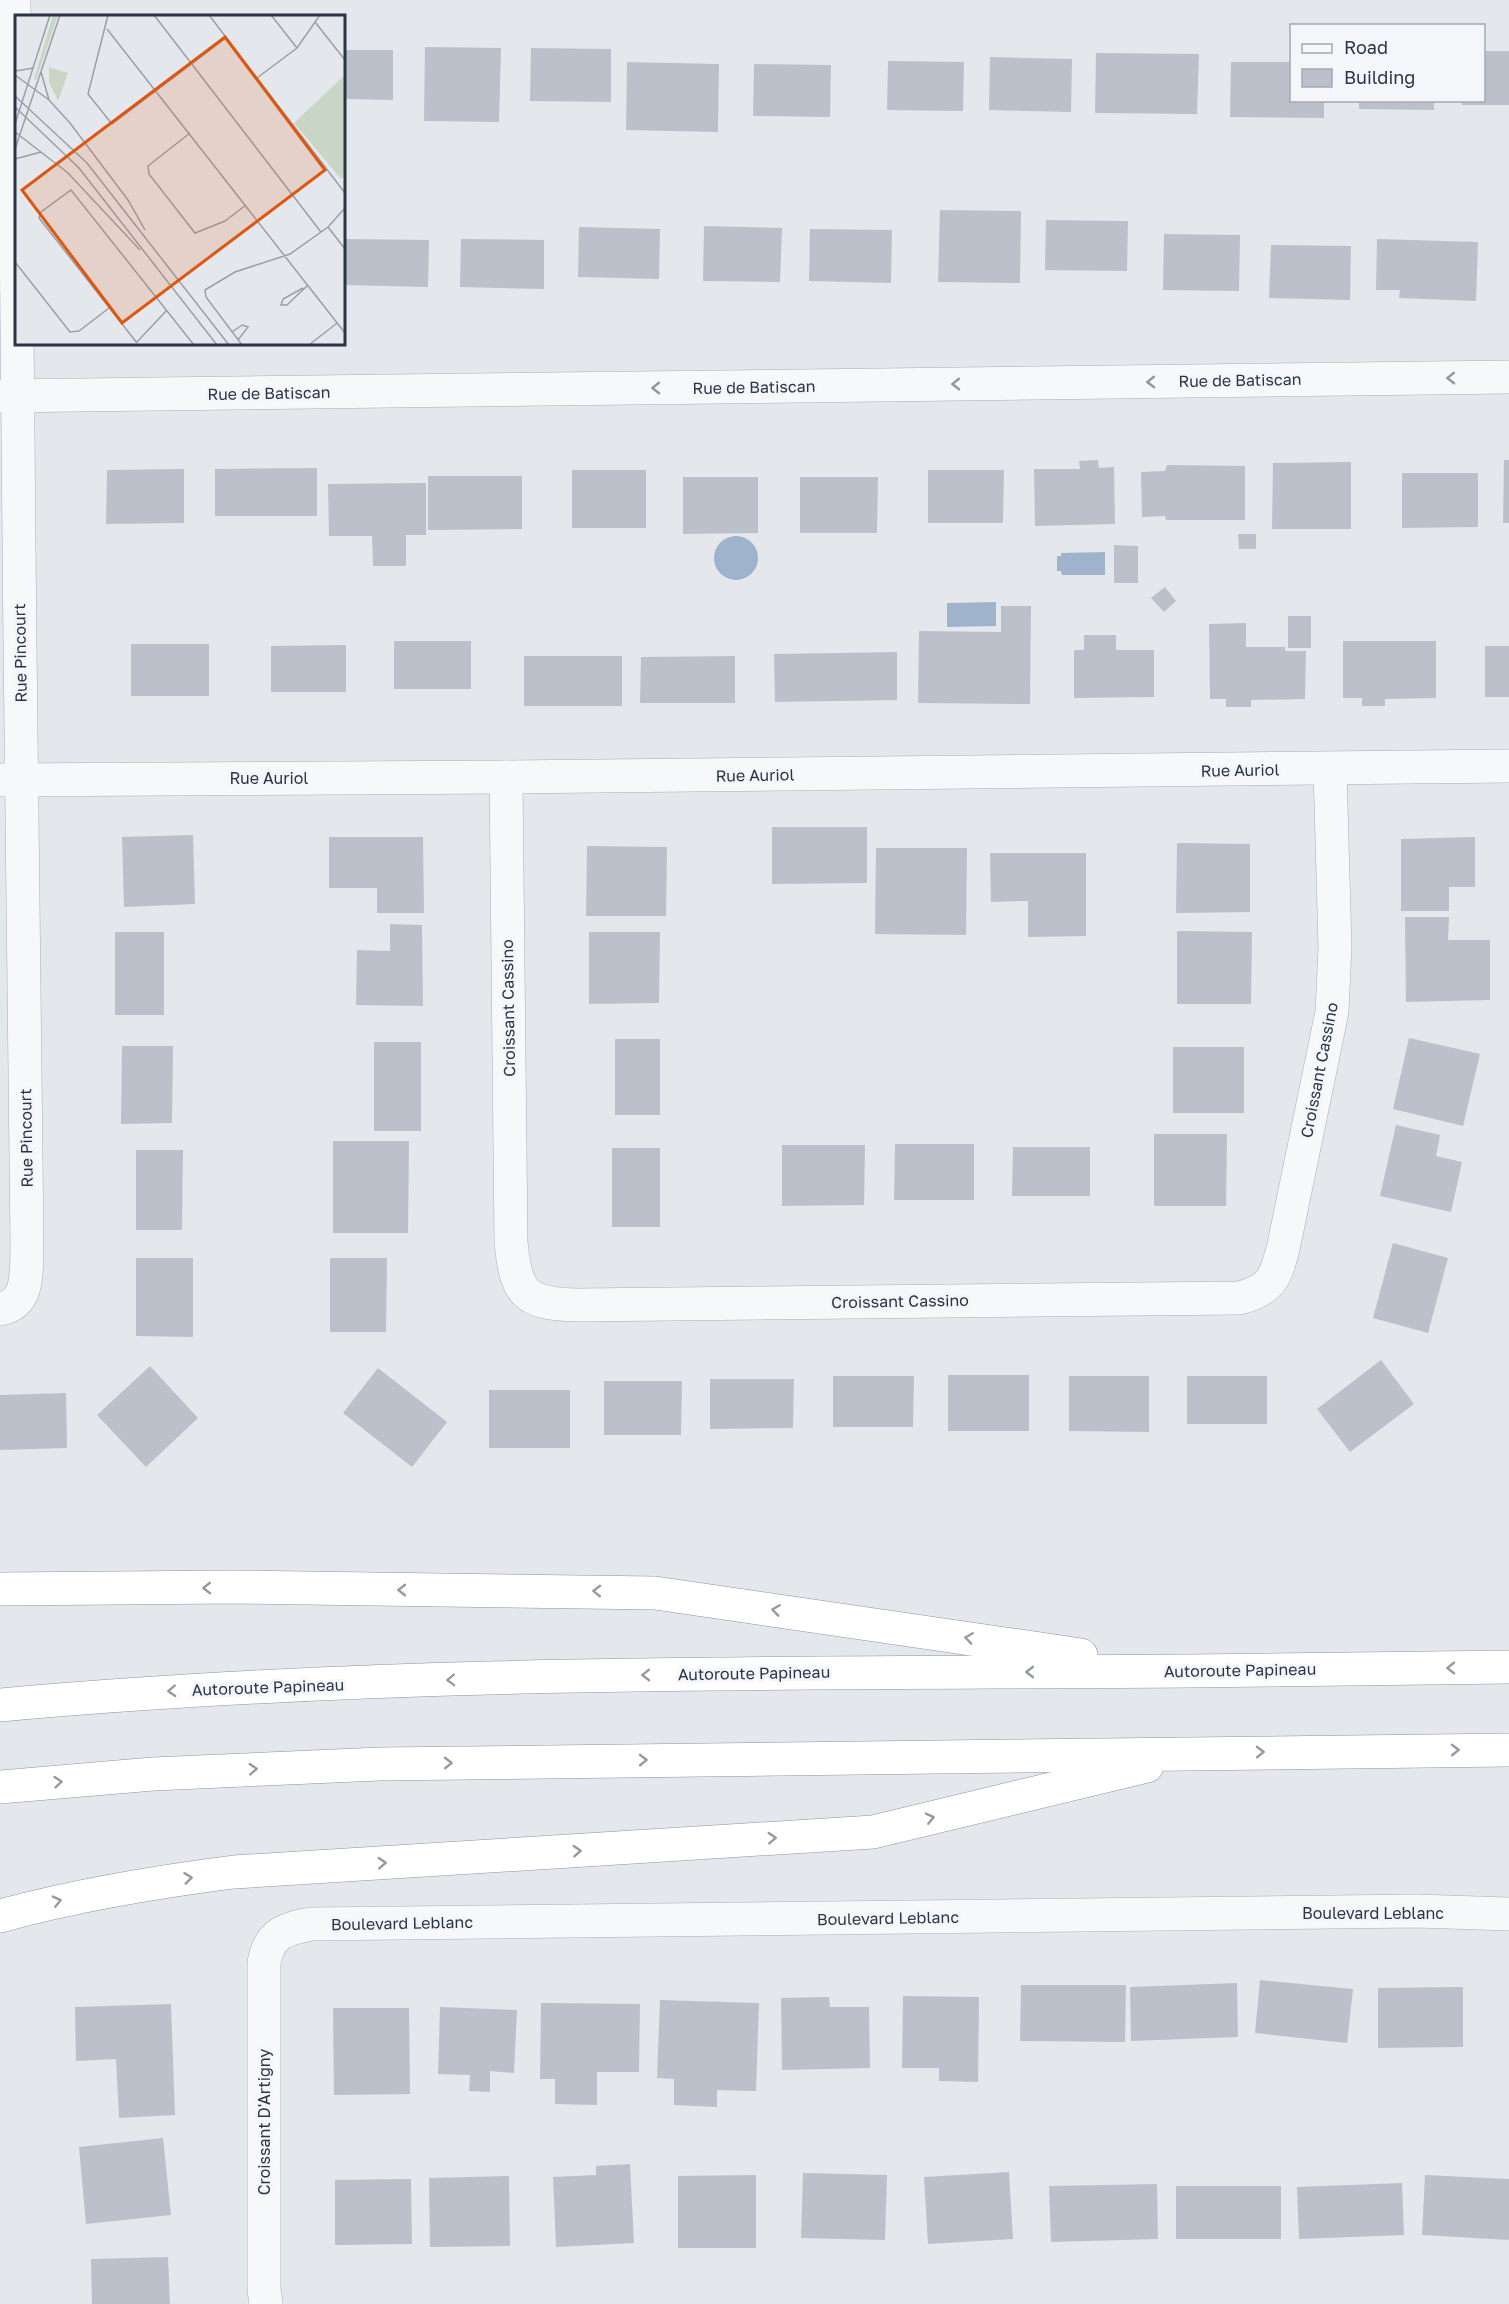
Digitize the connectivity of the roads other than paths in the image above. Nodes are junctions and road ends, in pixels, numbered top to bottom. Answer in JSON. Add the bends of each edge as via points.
{"nodes":[{"id":1,"x":14,"y":0,"type":"edge"},
{"id":2,"x":1509,"y":377,"type":"edge"},
{"id":3,"x":8,"y":396,"type":"edge"},
{"id":4,"x":1509,"y":766,"type":"edge"},
{"id":5,"x":1330,"y":769,"type":"junction"},
{"id":6,"x":506,"y":777,"type":"junction"},
{"id":7,"x":11,"y":780,"type":"edge"},
{"id":8,"x":8,"y":1306,"type":"edge"},
{"id":9,"x":0,"y":1589,"type":"edge"},
{"id":10,"x":1509,"y":1667,"type":"edge"},
{"id":11,"x":1193,"y":1671,"type":"junction"},
{"id":12,"x":0,"y":1705,"type":"edge"},
{"id":13,"x":1509,"y":1750,"type":"edge"},
{"id":14,"x":1201,"y":1753,"type":"junction"},
{"id":15,"x":0,"y":1787,"type":"edge"},
{"id":16,"x":1509,"y":1914,"type":"edge"},
{"id":17,"x":0,"y":1916,"type":"edge"},
{"id":18,"x":271,"y":1942,"type":"joint"},
{"id":19,"x":266,"y":2304,"type":"edge"}],
"edges":[{"from":1,"to":3,"type":"street","name":"Rue Pincourt"},
{"from":2,"to":3,"type":"street","name":"Rue de Batiscan","one_way":true},
{"from":3,"to":7,"type":"street","name":"Rue Pincourt"},
{"from":4,"to":5,"type":"street","name":"Rue Auriol"},
{"from":5,"to":6,"type":"street","name":"Rue Auriol"},
{"from":5,"to":6,"type":"street","name":"Croissant Cassino","via":[[1335,947],[1332,1012],[1283,1249],[1275,1275],[1262,1290],[1239,1298],[578,1305],[548,1304],[530,1296],[516,1280],[513,1265]]},
{"from":6,"to":7,"type":"street","name":"Rue Auriol"},
{"from":7,"to":8,"type":"street","name":"Rue Pincourt","via":[[27,1244],[25,1284],[21,1297]]},
{"from":11,"to":9,"type":"highway","one_way":true,"via":[[655,1593],[231,1587]]},
{"from":10,"to":11,"type":"highway","name":"Autoroute Papineau","one_way":true},
{"from":11,"to":12,"type":"highway","name":"Autoroute Papineau","one_way":true,"via":[[701,1673],[458,1679],[214,1689]]},
{"from":14,"to":13,"type":"highway","one_way":true},
{"from":15,"to":14,"type":"highway","one_way":true,"via":[[153,1774],[380,1764]]},
{"from":17,"to":14,"type":"highway","one_way":true,"via":[[120,1888],[234,1872],[873,1832]]},
{"from":16,"to":18,"type":"street","name":"Boulevard Leblanc","via":[[311,1924],[289,1929]]},
{"from":18,"to":19,"type":"street","name":"Croissant D'Artigny","via":[[266,1952],[263,1986]]}]}
